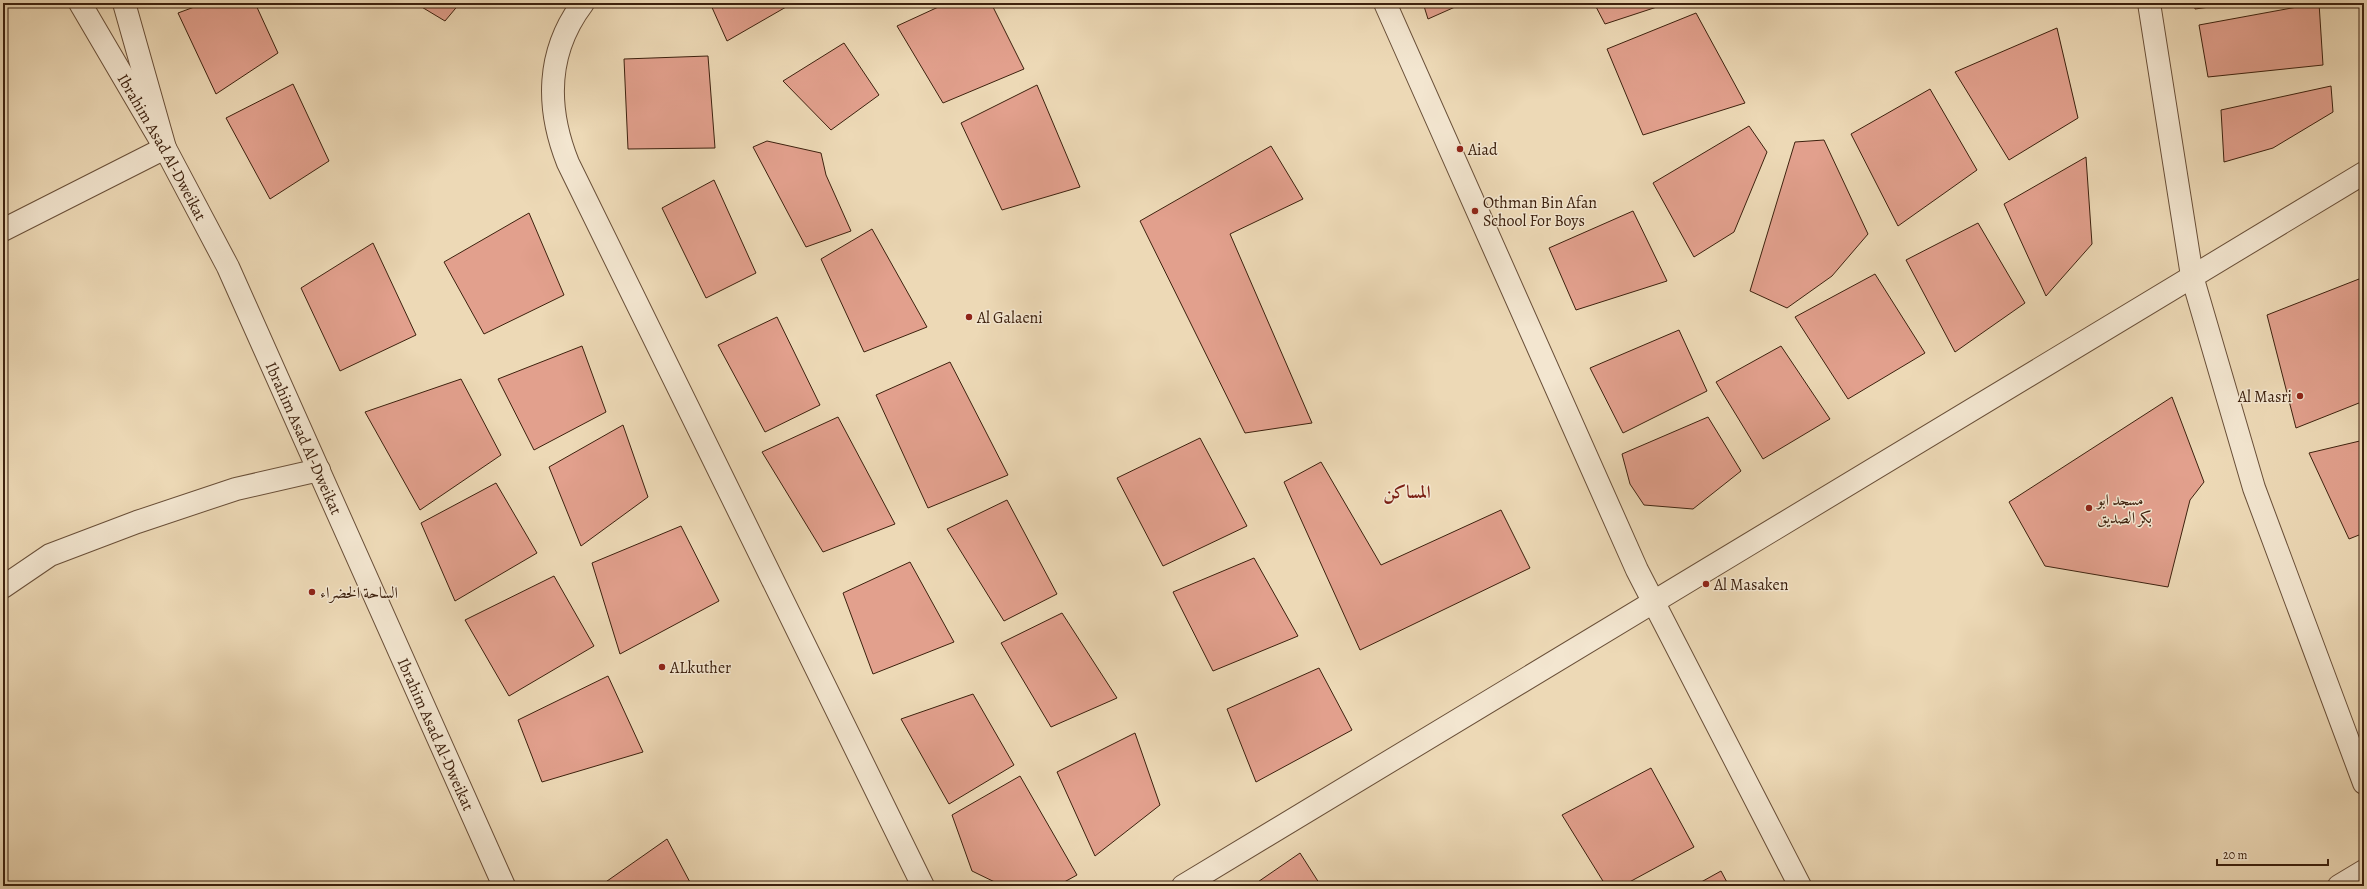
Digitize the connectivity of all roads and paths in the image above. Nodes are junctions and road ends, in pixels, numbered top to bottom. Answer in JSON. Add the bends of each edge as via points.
{"nodes":[{"id":1,"x":80,"y":3,"type":"edge"},
{"id":2,"x":124,"y":3,"type":"edge"},
{"id":3,"x":583,"y":3,"type":"edge"},
{"id":4,"x":1385,"y":3,"type":"edge"},
{"id":5,"x":2149,"y":3,"type":"edge"},
{"id":6,"x":164,"y":148,"type":"junction"},
{"id":7,"x":2364,"y":173,"type":"edge"},
{"id":8,"x":3,"y":230,"type":"edge"},
{"id":9,"x":2192,"y":276,"type":"junction"},
{"id":10,"x":319,"y":470,"type":"junction"},
{"id":11,"x":3,"y":587,"type":"edge"},
{"id":12,"x":1654,"y":601,"type":"junction"},
{"id":13,"x":2364,"y":783,"type":"edge"},
{"id":14,"x":2364,"y":871,"type":"edge"},
{"id":15,"x":504,"y":886,"type":"edge"},
{"id":16,"x":923,"y":886,"type":"edge"},
{"id":17,"x":1183,"y":886,"type":"edge"},
{"id":18,"x":1800,"y":886,"type":"edge"},
{"id":19,"x":2339,"y":886,"type":"edge"}],
"edges":[{"from":1,"to":6,"type":"street","name":"Ibrahim Asad Al-Dweikat"},
{"from":2,"to":6,"type":"street"},
{"from":3,"to":16,"type":"street","via":[[563,37],[555,62],[553,115],[559,141]]},
{"from":4,"to":12,"type":"street","via":[[1637,570]]},
{"from":5,"to":9,"type":"street"},
{"from":6,"to":8,"type":"street"},
{"from":6,"to":10,"type":"street","name":"Ibrahim Asad Al-Dweikat","via":[[228,267]]},
{"from":7,"to":9,"type":"street"},
{"from":9,"to":12,"type":"street"},
{"from":9,"to":13,"type":"street","via":[[2254,488]]},
{"from":10,"to":11,"type":"street","via":[[236,489],[137,522],[50,555]]},
{"from":10,"to":15,"type":"street","name":"Ibrahim Asad Al-Dweikat"},
{"from":12,"to":17,"type":"street"},
{"from":12,"to":18,"type":"street"},
{"from":14,"to":19,"type":"street"}]}
